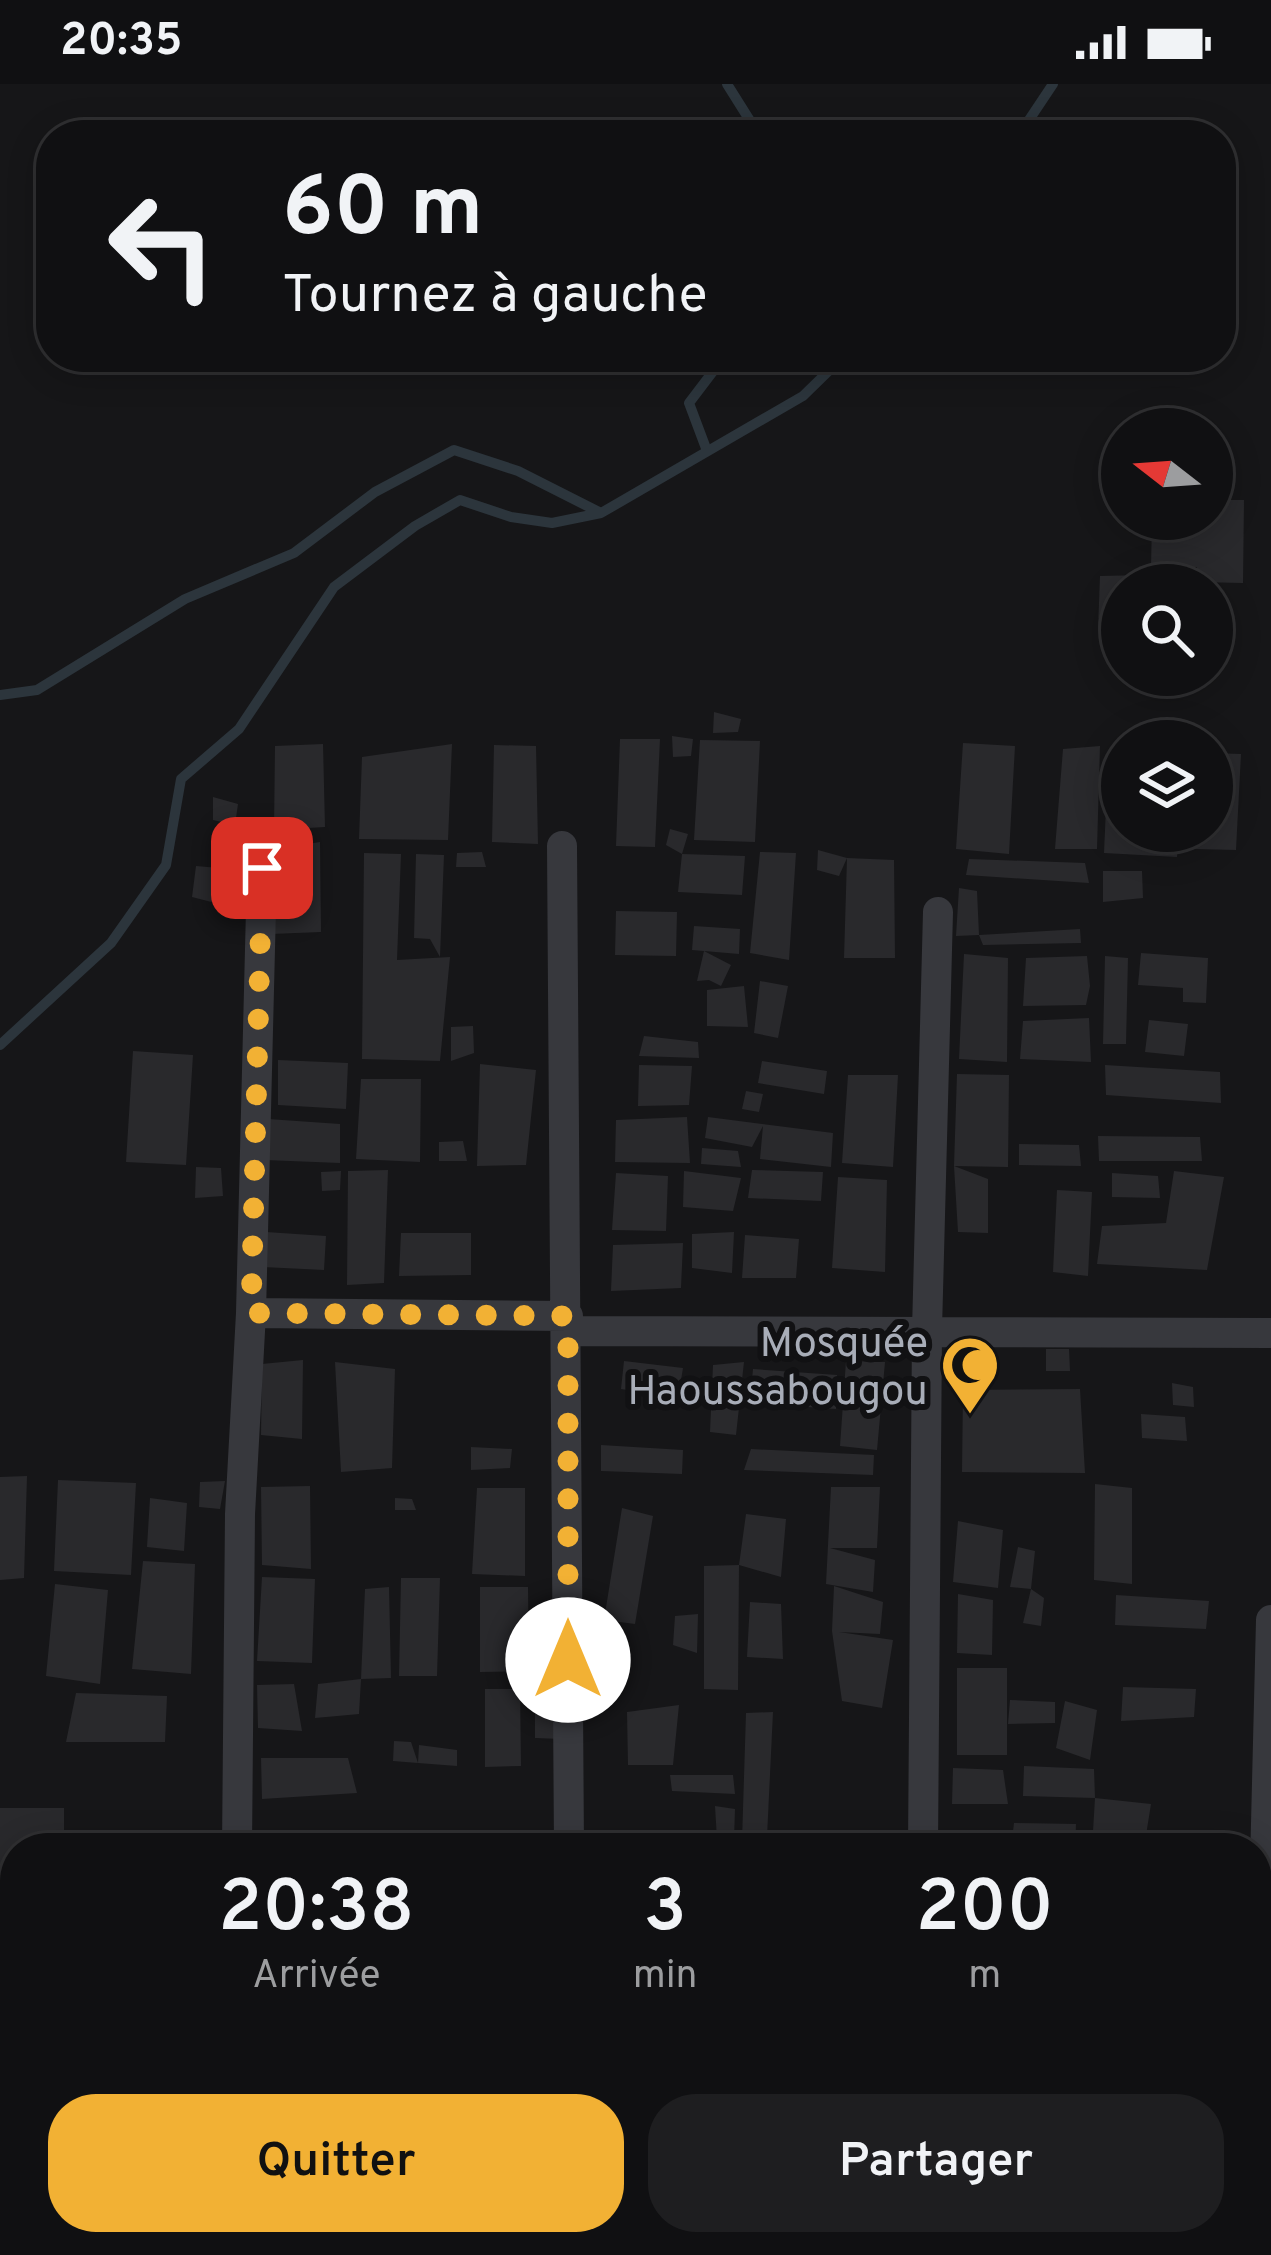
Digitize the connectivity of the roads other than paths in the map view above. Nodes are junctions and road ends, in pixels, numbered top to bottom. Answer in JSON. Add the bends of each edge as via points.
{"nodes":[{"id":1,"x":562,"y":846,"type":"dead end"},
{"id":2,"x":262,"y":868,"type":"dead end"},
{"id":3,"x":938,"y":912,"type":"dead end"},
{"id":4,"x":251,"y":1313,"type":"junction"},
{"id":5,"x":567,"y":1323,"type":"junction"},
{"id":6,"x":927,"y":1330,"type":"junction"},
{"id":7,"x":1271,"y":1333,"type":"edge"},
{"id":8,"x":1271,"y":1620,"type":"edge"},
{"id":9,"x":237,"y":1833,"type":"edge"},
{"id":10,"x":569,"y":1833,"type":"edge"},
{"id":11,"x":923,"y":1833,"type":"edge"},
{"id":12,"x":1266,"y":1833,"type":"edge"}],
"edges":[{"from":1,"to":5,"type":"street"},
{"from":2,"to":4,"type":"street"},
{"from":3,"to":6,"type":"street"},
{"from":4,"to":5,"type":"street"},
{"from":4,"to":9,"type":"street"},
{"from":5,"to":6,"type":"street"},
{"from":5,"to":10,"type":"street"},
{"from":6,"to":7,"type":"street"},
{"from":6,"to":11,"type":"street"},
{"from":8,"to":12,"type":"street"}]}
